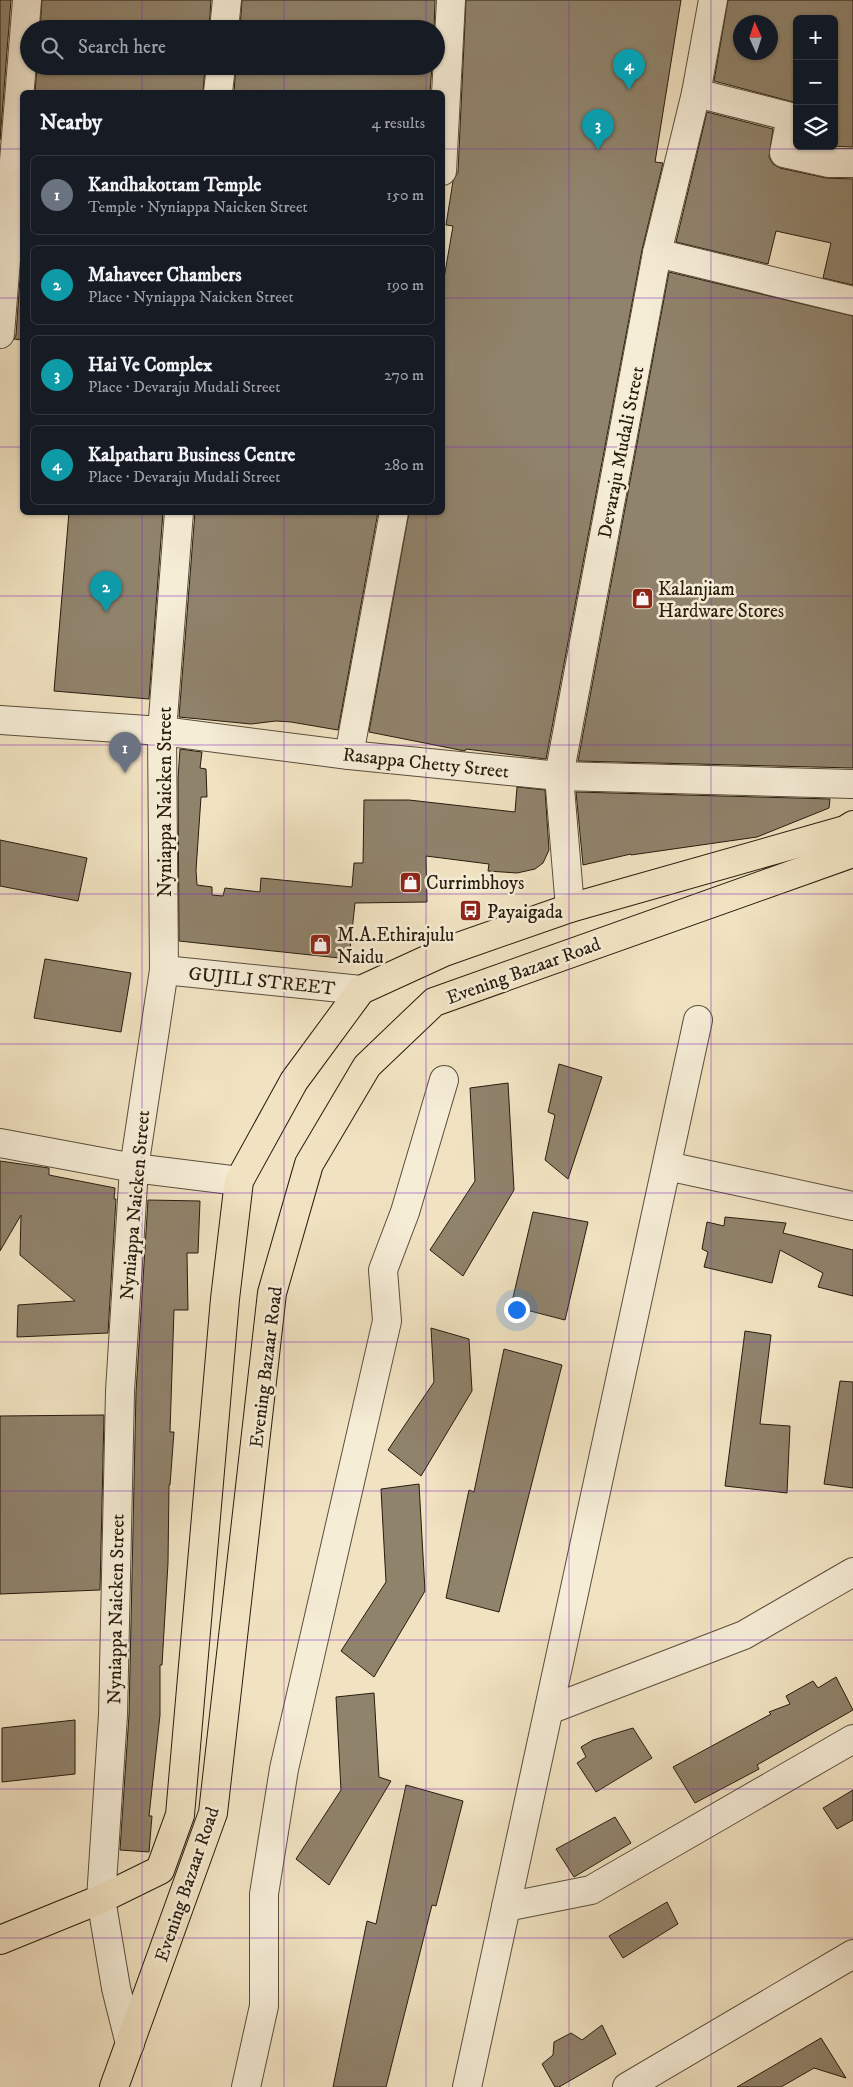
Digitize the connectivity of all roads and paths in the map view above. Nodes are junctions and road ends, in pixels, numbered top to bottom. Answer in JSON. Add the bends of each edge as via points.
{"nodes":[{"id":1,"x":27,"y":0,"type":"edge"},
{"id":2,"x":227,"y":0,"type":"edge"},
{"id":3,"x":451,"y":0,"type":"edge"},
{"id":4,"x":713,"y":0,"type":"edge"},
{"id":5,"x":25,"y":20,"type":"edge"},
{"id":6,"x":225,"y":20,"type":"edge"},
{"id":7,"x":21,"y":75,"type":"edge"},
{"id":8,"x":220,"y":75,"type":"edge"},
{"id":9,"x":218,"y":90,"type":"edge"},
{"id":10,"x":696,"y":93,"type":"junction"},
{"id":11,"x":445,"y":114,"type":"edge"},
{"id":12,"x":853,"y":163,"type":"edge"},
{"id":13,"x":657,"y":253,"type":"junction"},
{"id":14,"x":853,"y":300,"type":"edge"},
{"id":15,"x":0,"y":334,"type":"edge"},
{"id":16,"x":179,"y":515,"type":"edge"},
{"id":17,"x":393,"y":515,"type":"edge"},
{"id":18,"x":0,"y":720,"type":"edge"},
{"id":19,"x":162,"y":731,"type":"junction"},
{"id":20,"x":349,"y":755,"type":"junction"},
{"id":21,"x":559,"y":776,"type":"junction"},
{"id":22,"x":853,"y":784,"type":"edge"},
{"id":23,"x":853,"y":825,"type":"edge"},
{"id":24,"x":853,"y":853,"type":"edge"},
{"id":25,"x":570,"y":908,"type":"junction"},
{"id":26,"x":164,"y":970,"type":"junction"},
{"id":27,"x":361,"y":990,"type":"junction"},
{"id":28,"x":698,"y":1020,"type":"dead end"},
{"id":29,"x":444,"y":1080,"type":"dead end"},
{"id":30,"x":0,"y":1143,"type":"edge"},
{"id":31,"x":667,"y":1166,"type":"junction"},
{"id":32,"x":134,"y":1168,"type":"junction"},
{"id":33,"x":239,"y":1180,"type":"junction"},
{"id":34,"x":853,"y":1206,"type":"edge"},
{"id":35,"x":212,"y":1446,"type":"junction"},
{"id":36,"x":254,"y":1449,"type":"junction"},
{"id":37,"x":853,"y":1572,"type":"edge"},
{"id":38,"x":549,"y":1710,"type":"junction"},
{"id":39,"x":853,"y":1739,"type":"edge"},
{"id":40,"x":101,"y":1899,"type":"junction"},
{"id":41,"x":506,"y":1907,"type":"junction"},
{"id":42,"x":0,"y":1940,"type":"edge"},
{"id":43,"x":853,"y":1954,"type":"edge"},
{"id":44,"x":130,"y":2044,"type":"junction"},
{"id":45,"x":114,"y":2087,"type":"edge"},
{"id":46,"x":246,"y":2087,"type":"edge"},
{"id":47,"x":467,"y":2087,"type":"edge"},
{"id":48,"x":627,"y":2087,"type":"edge"}],
"edges":[{"from":1,"to":5,"type":"street"},
{"from":2,"to":6,"type":"street"},
{"from":3,"to":11,"type":"street"},
{"from":4,"to":10,"type":"street","name":"Devaraju Mudali Street"},
{"from":7,"to":15,"type":"street"},
{"from":8,"to":9,"type":"street"},
{"from":10,"to":12,"type":"street","via":[[791,117],[784,153],[829,163]]},
{"from":10,"to":13,"type":"street","name":"Devaraju Mudali Street"},
{"from":13,"to":14,"type":"street"},
{"from":13,"to":21,"type":"street","name":"Devaraju Mudali Street"},
{"from":16,"to":19,"type":"street","name":"Nyniappa Naicken Street"},
{"from":17,"to":20,"type":"street"},
{"from":18,"to":19,"type":"street","name":"Rasappa Chetty Street"},
{"from":19,"to":20,"type":"street","name":"Rasappa Chetty Street"},
{"from":19,"to":26,"type":"street","name":"Nyniappa Naicken Street"},
{"from":20,"to":21,"type":"street","name":"Rasappa Chetty Street"},
{"from":21,"to":22,"type":"street","name":"Rasappa Chetty Street"},
{"from":21,"to":25,"type":"street","name":"Devaraju Mudali Street"},
{"from":23,"to":25,"type":"main road","name":"Evening Bazaar Road","via":[[845,830]]},
{"from":24,"to":36,"type":"main road","name":"Evening Bazaar Road","via":[[434,1002],[367,1066],[309,1164],[272,1293]]},
{"from":25,"to":27,"type":"main road","name":"Evening Bazaar Road","via":[[444,952]]},
{"from":26,"to":27,"type":"street","name":"GUJILI STREET"},
{"from":26,"to":32,"type":"street","name":"Nyniappa Naicken Street"},
{"from":27,"to":33,"type":"main road","name":"Evening Bazaar Road","via":[[294,1081]]},
{"from":28,"to":31,"type":"street"},
{"from":29,"to":46,"type":"street","via":[[405,1212],[383,1270],[387,1321],[284,1769],[264,1894],[264,2006]]},
{"from":30,"to":32,"type":"street"},
{"from":31,"to":34,"type":"street"},
{"from":31,"to":38,"type":"street"},
{"from":32,"to":33,"type":"street"},
{"from":32,"to":40,"type":"street","name":"Nyniappa Naicken Street","via":[[120,1391],[113,1715]]},
{"from":33,"to":35,"type":"main road","name":"Evening Bazaar Road"},
{"from":35,"to":36,"type":"main road"},
{"from":35,"to":40,"type":"main road","name":"Evening Bazaar Road","via":[[180,1815],[160,1870]]},
{"from":36,"to":44,"type":"main road","name":"Evening Bazaar Road","via":[[213,1813]]},
{"from":37,"to":38,"type":"street","via":[[744,1635]]},
{"from":38,"to":41,"type":"street"},
{"from":39,"to":41,"type":"street","via":[[591,1890]]},
{"from":40,"to":42,"type":"main road"},
{"from":40,"to":44,"type":"street","name":"Nyniappa Naicken Street","via":[[116,1988]]},
{"from":41,"to":47,"type":"street"},
{"from":43,"to":48,"type":"street"},
{"from":44,"to":45,"type":"main road","name":"Evening Bazaar Road"}]}
